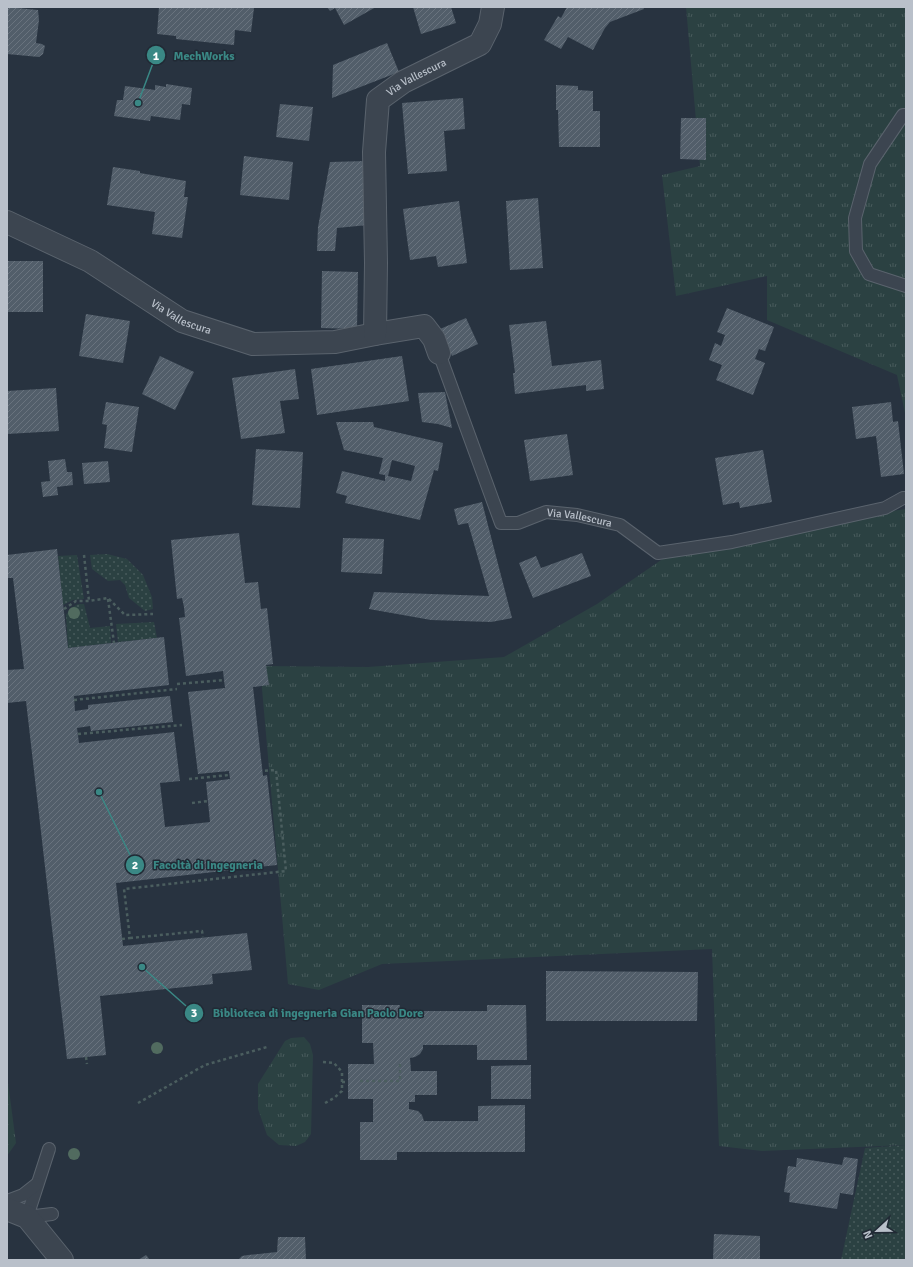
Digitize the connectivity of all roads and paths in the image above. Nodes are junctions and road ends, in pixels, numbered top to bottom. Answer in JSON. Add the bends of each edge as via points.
{"nodes":[{"id":1,"x":493,"y":8,"type":"edge"},
{"id":2,"x":906,"y":115,"type":"edge"},
{"id":3,"x":7,"y":222,"type":"edge"},
{"id":4,"x":906,"y":286,"type":"edge"},
{"id":5,"x":374,"y":334,"type":"junction"},
{"id":6,"x":439,"y":353,"type":"joint"},
{"id":7,"x":906,"y":498,"type":"edge"},
{"id":8,"x":84,"y":555,"type":"dead end"},
{"id":9,"x":108,"y":598,"type":"junction"},
{"id":10,"x":89,"y":601,"type":"junction"},
{"id":11,"x":64,"y":609,"type":"dead end"},
{"id":12,"x":153,"y":614,"type":"dead end"},
{"id":13,"x":114,"y":643,"type":"dead end"},
{"id":14,"x":224,"y":680,"type":"dead end"},
{"id":15,"x":177,"y":684,"type":"dead end"},
{"id":16,"x":178,"y":689,"type":"dead end"},
{"id":17,"x":74,"y":700,"type":"dead end"},
{"id":18,"x":182,"y":725,"type":"dead end"},
{"id":19,"x":78,"y":734,"type":"dead end"},
{"id":20,"x":262,"y":771,"type":"dead end"},
{"id":21,"x":229,"y":775,"type":"dead end"},
{"id":22,"x":188,"y":779,"type":"dead end"},
{"id":23,"x":208,"y":801,"type":"dead end"},
{"id":24,"x":192,"y":803,"type":"dead end"},
{"id":25,"x":130,"y":938,"type":"junction"},
{"id":26,"x":203,"y":938,"type":"dead end"},
{"id":27,"x":122,"y":939,"type":"dead end"},
{"id":28,"x":267,"y":1047,"type":"dead end"},
{"id":29,"x":86,"y":1057,"type":"dead end"},
{"id":30,"x":323,"y":1062,"type":"dead end"},
{"id":31,"x":400,"y":1063,"type":"dead end"},
{"id":32,"x":87,"y":1064,"type":"dead end"},
{"id":33,"x":360,"y":1081,"type":"dead end"},
{"id":34,"x":342,"y":1082,"type":"junction"},
{"id":35,"x":348,"y":1082,"type":"dead end"},
{"id":36,"x":138,"y":1103,"type":"dead end"},
{"id":37,"x":325,"y":1103,"type":"dead end"},
{"id":38,"x":49,"y":1149,"type":"dead end"},
{"id":39,"x":37,"y":1184,"type":"junction"},
{"id":40,"x":7,"y":1202,"type":"edge"},
{"id":41,"x":7,"y":1209,"type":"edge"},
{"id":42,"x":52,"y":1214,"type":"dead end"},
{"id":43,"x":27,"y":1217,"type":"junction"},
{"id":44,"x":62,"y":1260,"type":"edge"}],
"edges":[{"from":1,"to":5,"type":"street","name":"Via Vallescura","via":[[490,24],[480,44],[403,82],[378,100],[374,152]]},
{"from":2,"to":4,"type":"lane","via":[[870,164],[855,218],[856,251],[869,274]]},
{"from":3,"to":5,"type":"street","name":"Via Vallescura","via":[[90,261],[182,321],[253,344],[335,342]]},
{"from":5,"to":6,"type":"street","name":"Via Vallescura","via":[[424,326],[434,339]]},
{"from":6,"to":7,"type":"lane","name":"Via Vallescura","via":[[501,523],[518,523],[546,512],[577,515],[620,525],[658,553],[732,542],[885,508]]},
{"from":8,"to":10,"type":"path"},
{"from":9,"to":10,"type":"path"},
{"from":9,"to":12,"type":"path","via":[[125,615]]},
{"from":9,"to":13,"type":"path"},
{"from":10,"to":11,"type":"path","via":[[76,601]]},
{"from":14,"to":15,"type":"path"},
{"from":16,"to":17,"type":"path"},
{"from":18,"to":19,"type":"path"},
{"from":20,"to":25,"type":"path","via":[[276,770],[286,871],[124,889]]},
{"from":21,"to":22,"type":"path"},
{"from":23,"to":24,"type":"path"},
{"from":25,"to":26,"type":"path","via":[[202,931]]},
{"from":25,"to":27,"type":"path"},
{"from":28,"to":36,"type":"path","via":[[205,1065]]},
{"from":29,"to":32,"type":"path"},
{"from":30,"to":34,"type":"path","via":[[334,1062],[342,1072]]},
{"from":31,"to":33,"type":"path","via":[[400,1082]]},
{"from":34,"to":35,"type":"path"},
{"from":34,"to":37,"type":"path","via":[[342,1090]]},
{"from":38,"to":39,"type":"lane"},
{"from":39,"to":40,"type":"lane","via":[[23,1195]]},
{"from":39,"to":43,"type":"lane"},
{"from":41,"to":43,"type":"street"},
{"from":42,"to":43,"type":"lane"},
{"from":43,"to":44,"type":"street"}]}
